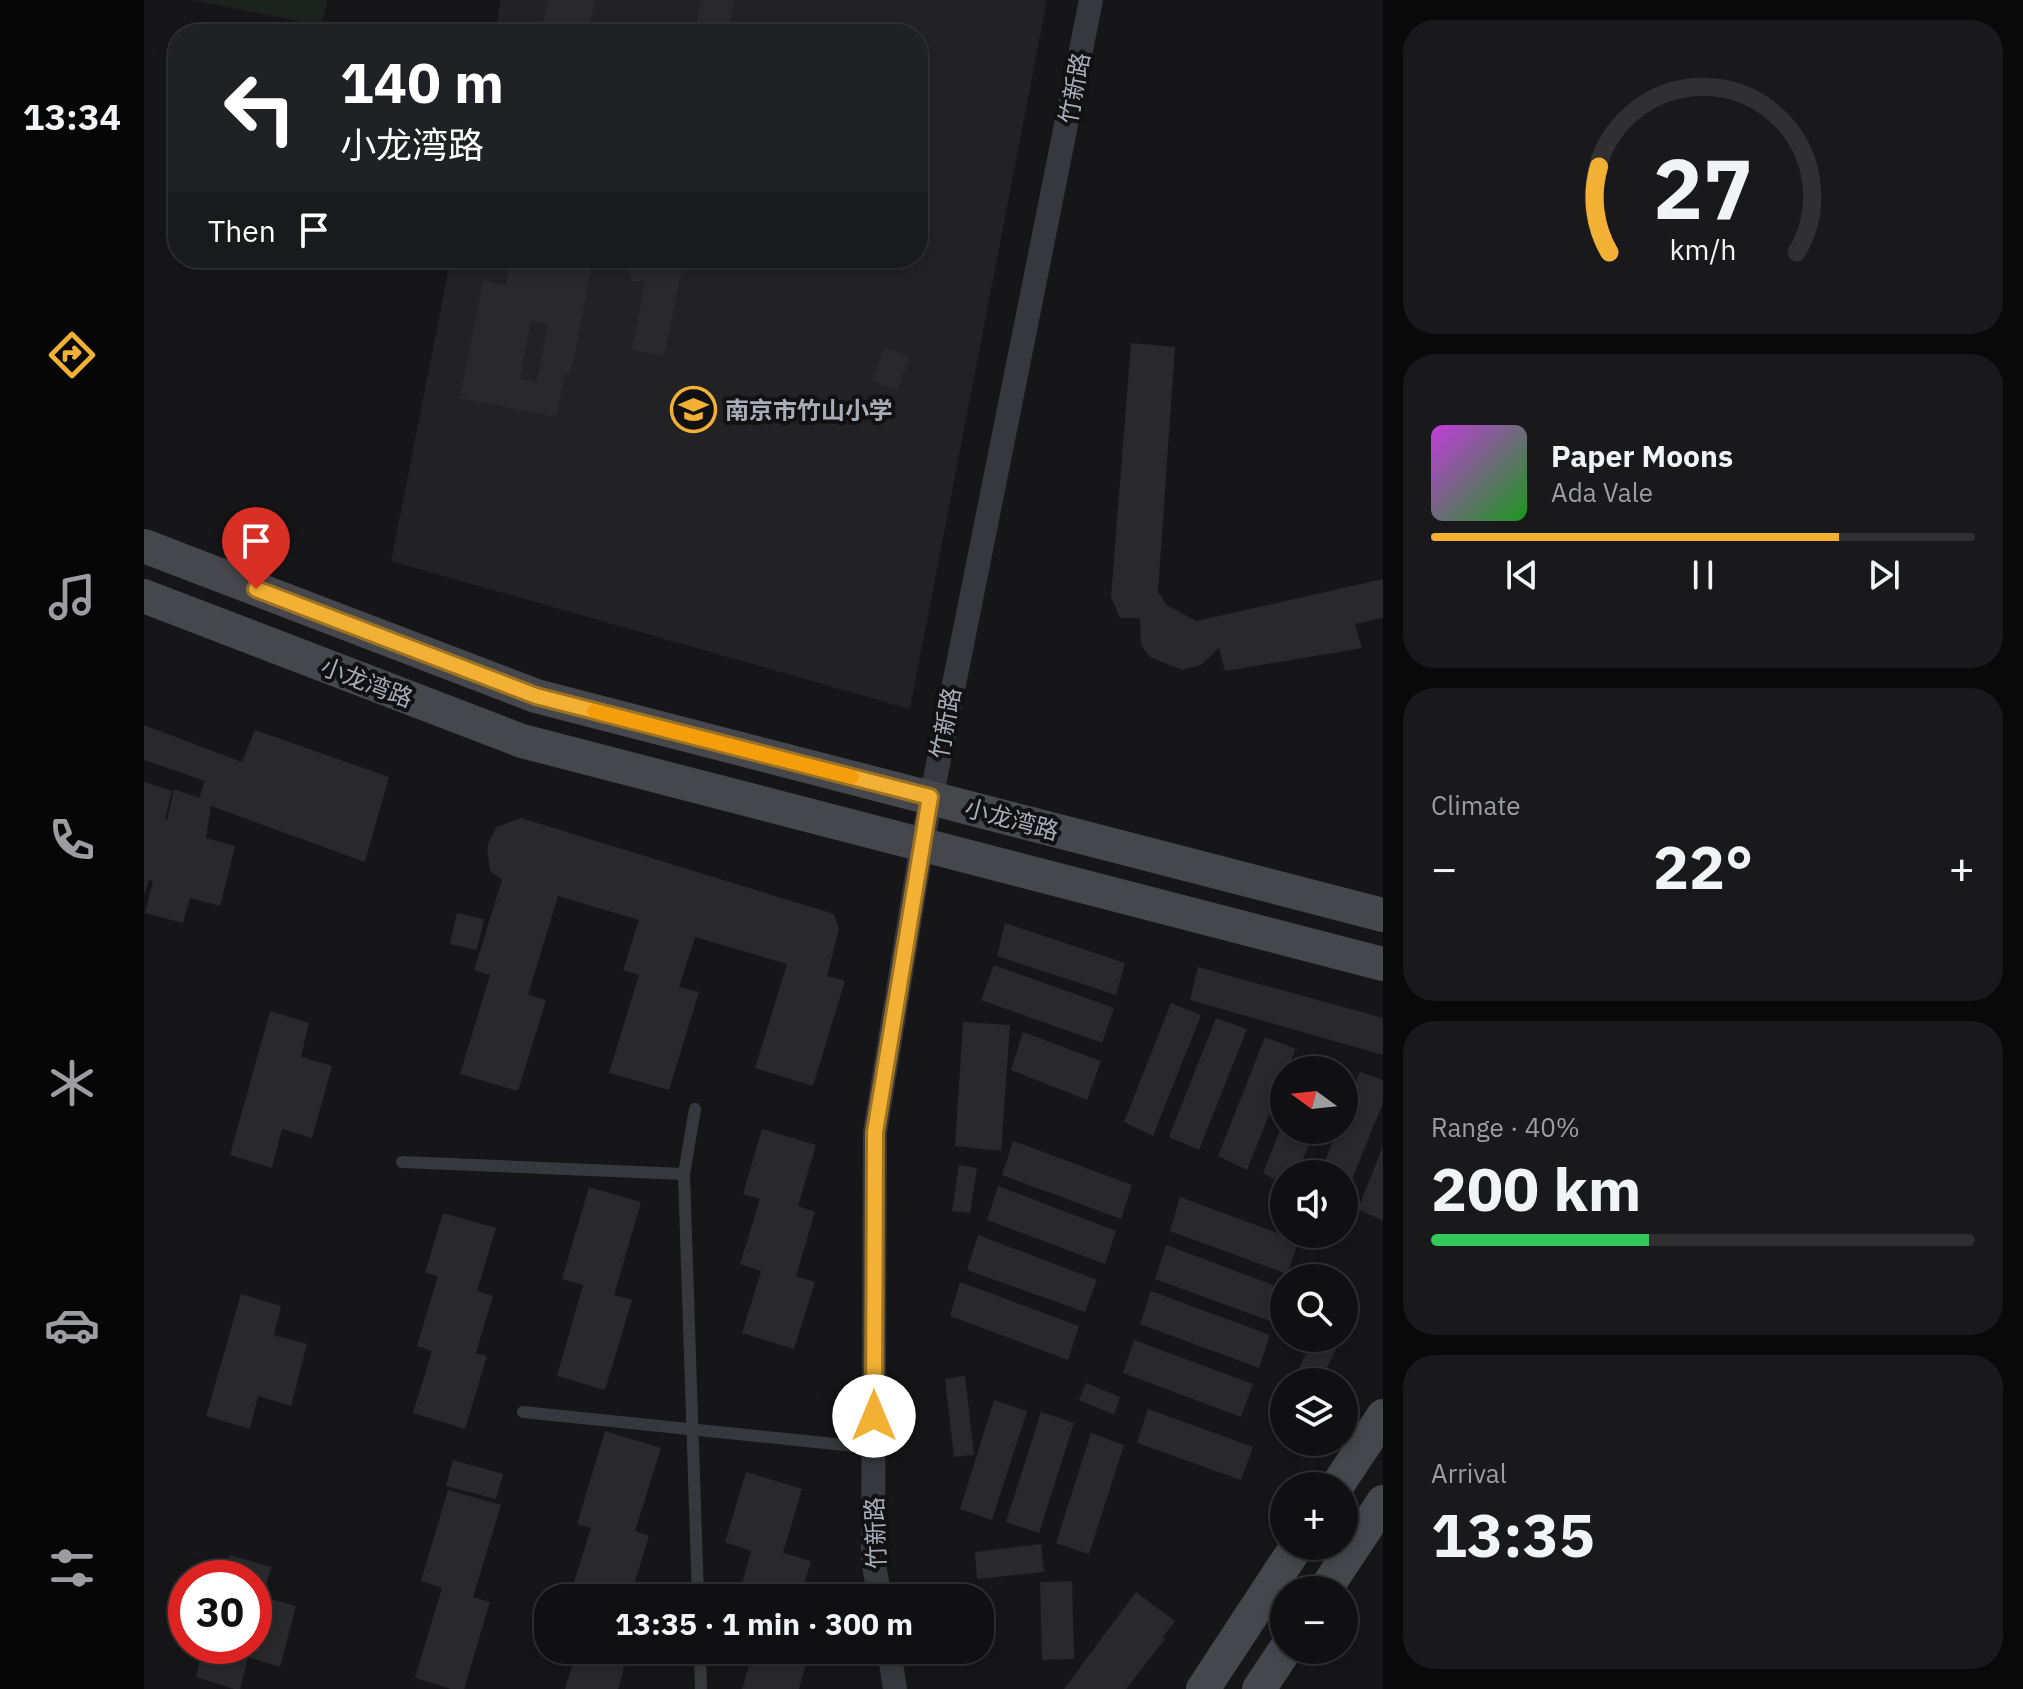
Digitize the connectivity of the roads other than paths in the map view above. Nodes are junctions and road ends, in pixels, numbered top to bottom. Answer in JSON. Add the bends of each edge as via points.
{"nodes":[{"id":1,"x":1091,"y":0,"type":"edge"},
{"id":2,"x":144,"y":546,"type":"edge"},
{"id":3,"x":144,"y":596,"type":"edge"},
{"id":4,"x":930,"y":797,"type":"junction"},
{"id":5,"x":922,"y":844,"type":"junction"},
{"id":6,"x":1383,"y":915,"type":"edge"},
{"id":7,"x":1383,"y":964,"type":"edge"},
{"id":8,"x":695,"y":1109,"type":"dead end"},
{"id":9,"x":402,"y":1162,"type":"dead end"},
{"id":10,"x":684,"y":1174,"type":"junction"},
{"id":11,"x":523,"y":1412,"type":"dead end"},
{"id":12,"x":1383,"y":1416,"type":"edge"},
{"id":13,"x":693,"y":1430,"type":"junction"},
{"id":14,"x":874,"y":1448,"type":"junction"},
{"id":15,"x":1346,"y":1472,"type":"edge"},
{"id":16,"x":1383,"y":1502,"type":"edge"},
{"id":17,"x":1288,"y":1560,"type":"edge"},
{"id":18,"x":1334,"y":1576,"type":"edge"},
{"id":19,"x":698,"y":1584,"type":"edge"},
{"id":20,"x":877,"y":1584,"type":"edge"},
{"id":21,"x":700,"y":1664,"type":"edge"},
{"id":22,"x":891,"y":1664,"type":"edge"},
{"id":23,"x":1276,"y":1664,"type":"edge"},
{"id":24,"x":701,"y":1689,"type":"edge"},
{"id":25,"x":895,"y":1689,"type":"edge"},
{"id":26,"x":1203,"y":1689,"type":"edge"},
{"id":27,"x":1259,"y":1689,"type":"edge"}],
"edges":[{"from":1,"to":4,"type":"street","name":"竹新路"},
{"from":2,"to":4,"type":"main road","name":"小龙湾路","via":[[536,696]]},
{"from":3,"to":5,"type":"main road","name":"小龙湾路","via":[[522,741]]},
{"from":4,"to":5,"type":"street","name":"竹新路"},
{"from":4,"to":6,"type":"main road","name":"小龙湾路"},
{"from":5,"to":7,"type":"main road","name":"小龙湾路"},
{"from":5,"to":14,"type":"street","name":"竹新路","via":[[875,1132]]},
{"from":8,"to":10,"type":"lane"},
{"from":9,"to":10,"type":"lane"},
{"from":10,"to":13,"type":"lane"},
{"from":11,"to":13,"type":"lane"},
{"from":12,"to":15,"type":"main road"},
{"from":13,"to":14,"type":"lane"},
{"from":13,"to":19,"type":"lane"},
{"from":14,"to":20,"type":"street","name":"竹新路"},
{"from":16,"to":18,"type":"main road"},
{"from":17,"to":26,"type":"main road"},
{"from":21,"to":24,"type":"lane"},
{"from":22,"to":25,"type":"street"},
{"from":23,"to":27,"type":"main road"}]}
